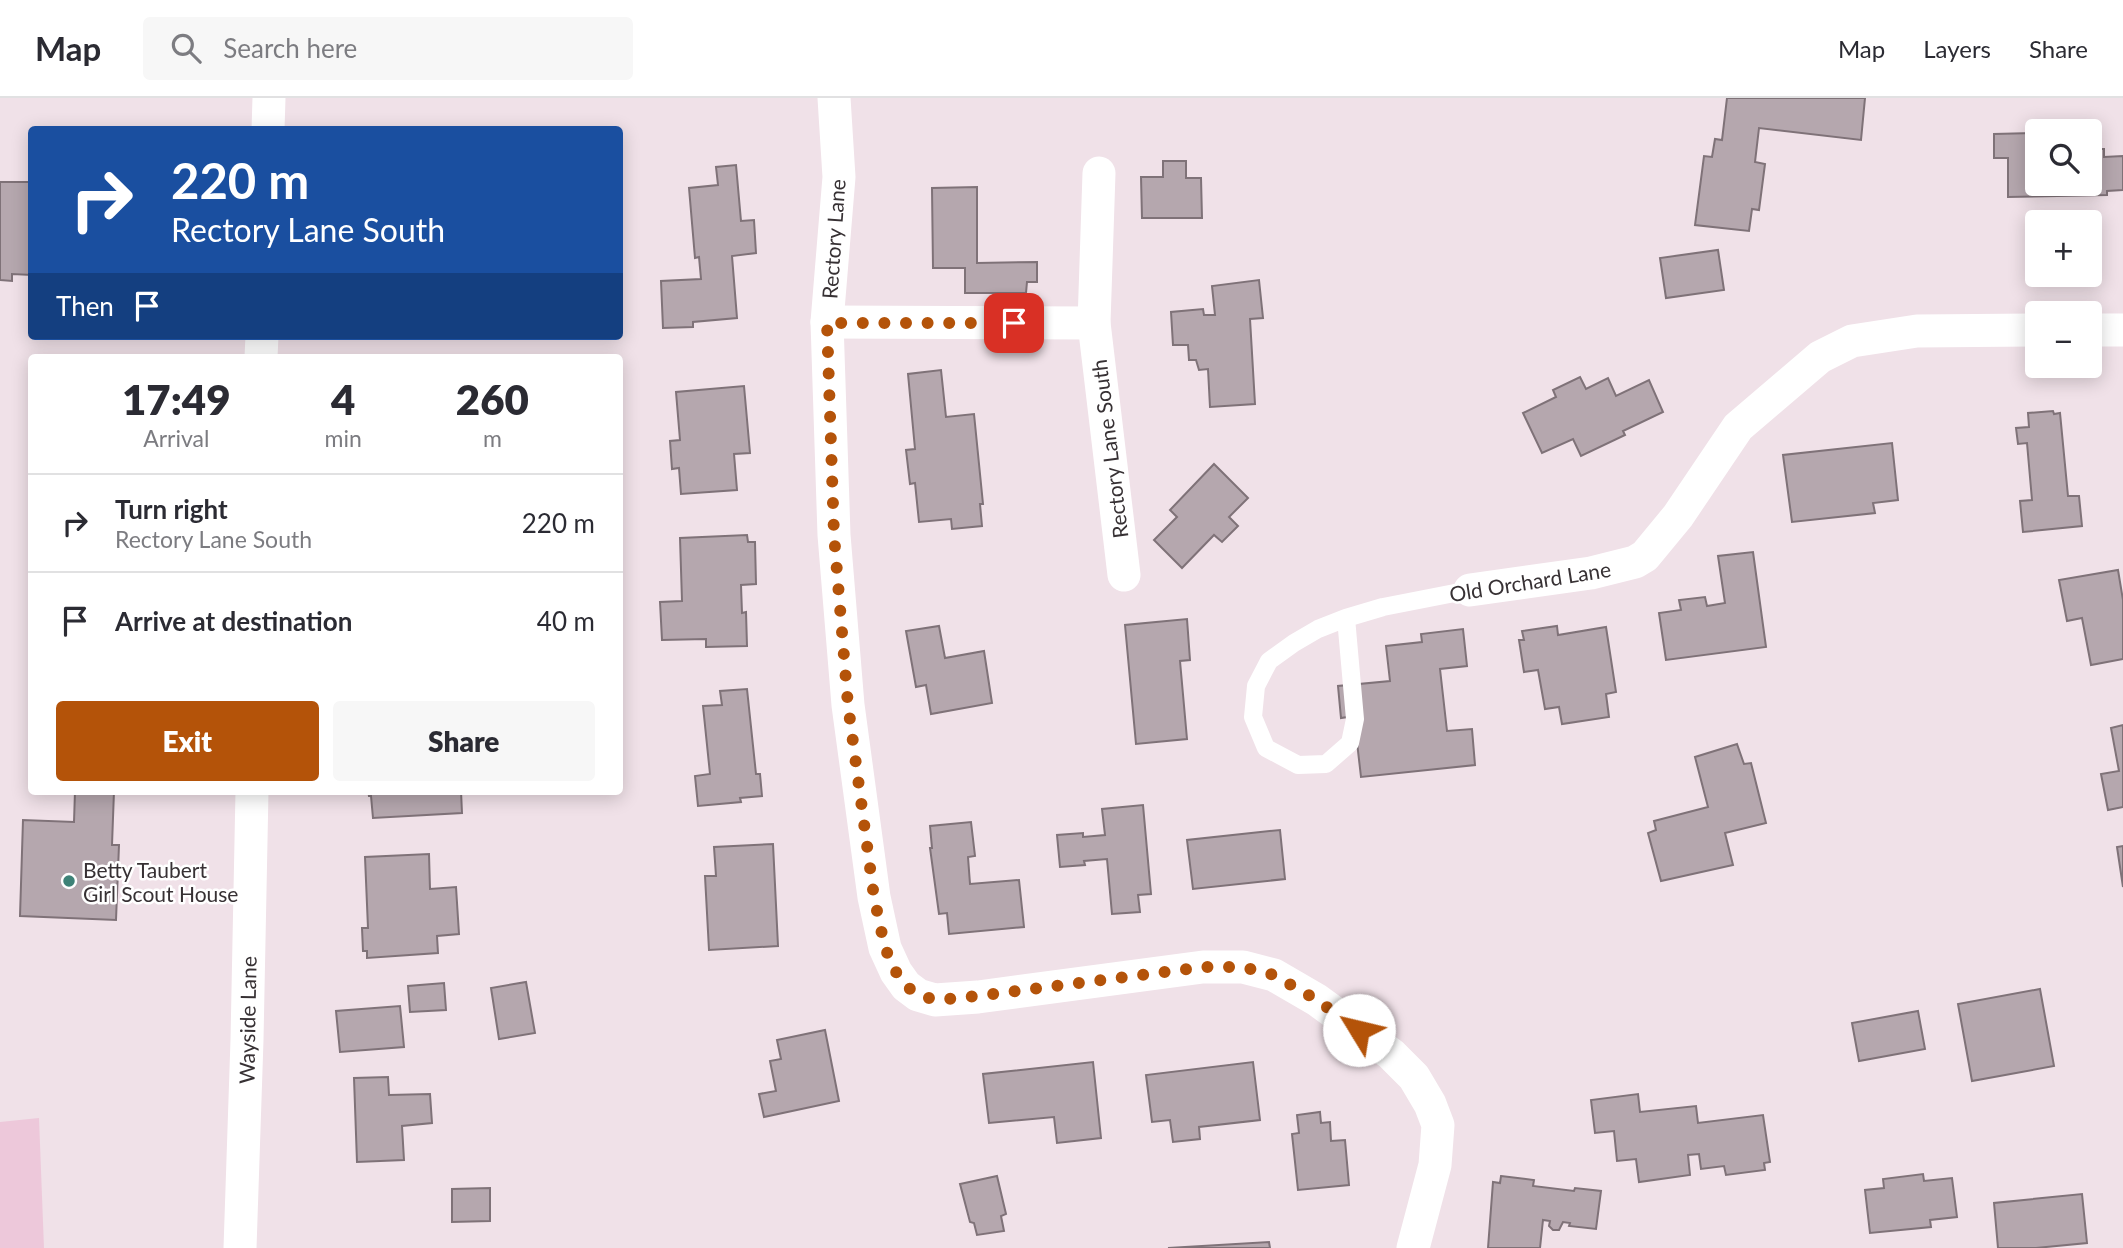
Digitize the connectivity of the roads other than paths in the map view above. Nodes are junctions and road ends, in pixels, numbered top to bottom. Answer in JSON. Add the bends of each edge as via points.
{"nodes":[{"id":1,"x":269,"y":98,"type":"edge"},
{"id":2,"x":834,"y":98,"type":"edge"},
{"id":3,"x":268,"y":126,"type":"edge"},
{"id":4,"x":1099,"y":173,"type":"dead end"},
{"id":5,"x":827,"y":323,"type":"junction"},
{"id":6,"x":1094,"y":323,"type":"junction"},
{"id":7,"x":2025,"y":330,"type":"edge"},
{"id":8,"x":2102,"y":330,"type":"edge"},
{"id":9,"x":2123,"y":330,"type":"edge"},
{"id":10,"x":1124,"y":575,"type":"dead end"},
{"id":11,"x":1470,"y":590,"type":"joint"},
{"id":12,"x":1346,"y":618,"type":"junction"},
{"id":13,"x":252,"y":795,"type":"edge"},
{"id":14,"x":240,"y":1248,"type":"edge"},
{"id":15,"x":1413,"y":1248,"type":"edge"}],
"edges":[{"from":1,"to":3,"type":"street"},
{"from":2,"to":5,"type":"street","name":"Rectory Lane","via":[[839,177]]},
{"from":4,"to":6,"type":"street","name":"Rectory Lane South"},
{"from":5,"to":6,"type":"street"},
{"from":5,"to":15,"type":"street","name":"Rectory Lane","via":[[834,535],[848,705],[874,897],[885,948],[896,972],[918,995],[936,1000],[1203,967],[1243,967],[1274,975],[1391,1054],[1414,1077],[1430,1104],[1438,1125],[1435,1165]]},
{"from":6,"to":10,"type":"street","name":"Rectory Lane South"},
{"from":7,"to":11,"type":"street","name":"Old Orchard Lane","via":[[1917,331],[1852,341],[1820,357],[1738,427],[1645,556],[1591,573]]},
{"from":8,"to":9,"type":"street"},
{"from":11,"to":12,"type":"lane","name":"Old Orchard Lane"},
{"from":12,"to":12,"type":"lane","name":"Old Orchard Lane","via":[[1318,629],[1269,661],[1256,686],[1253,717],[1266,748],[1298,765],[1326,764],[1350,743],[1355,719]]},
{"from":13,"to":14,"type":"street","name":"Wayside Lane"}]}
